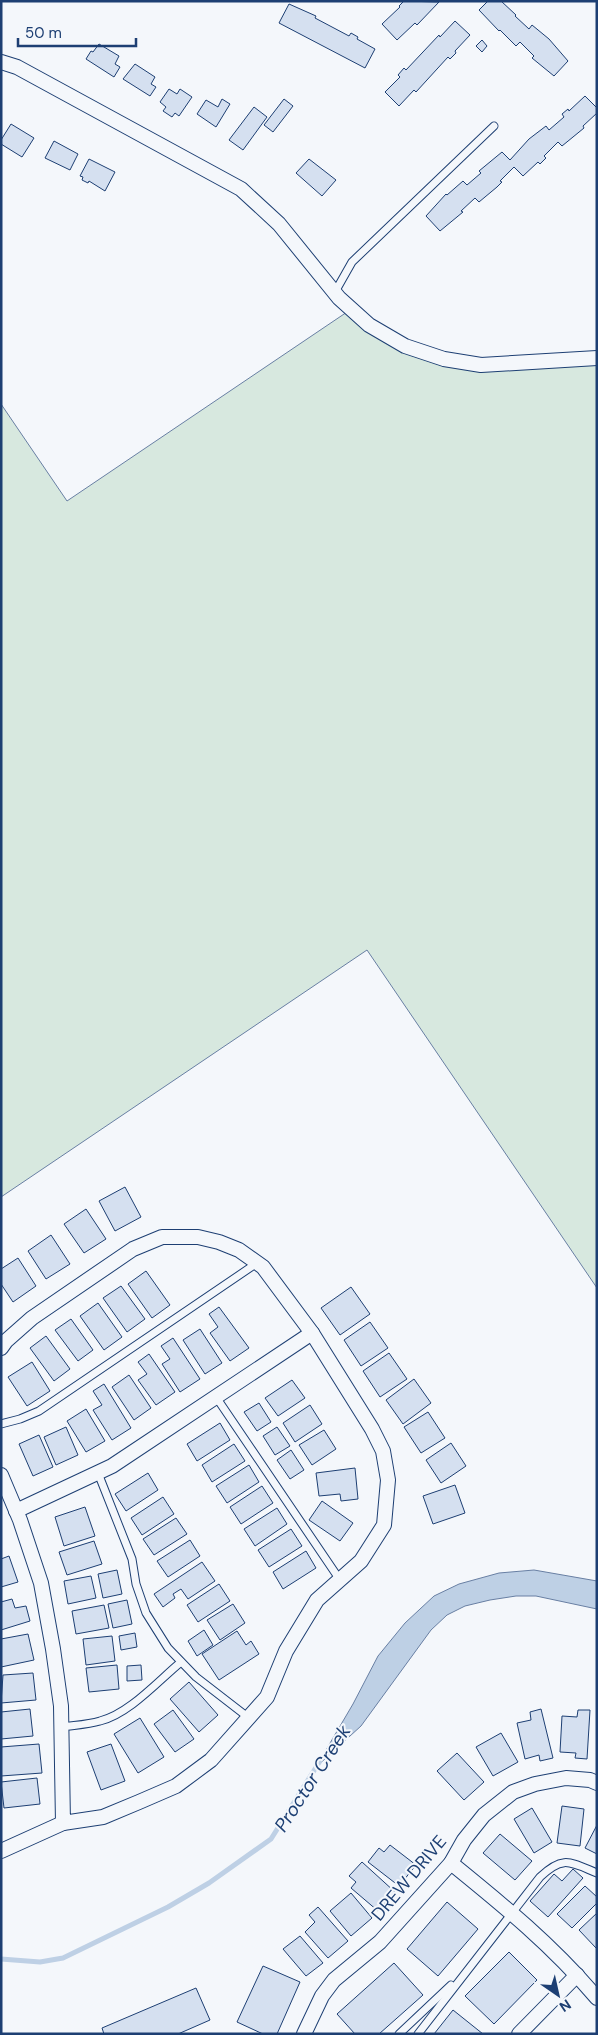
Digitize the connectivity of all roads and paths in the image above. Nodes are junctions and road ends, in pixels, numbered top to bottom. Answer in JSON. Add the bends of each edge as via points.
{"nodes":[{"id":1,"x":1,"y":62,"type":"edge"},
{"id":2,"x":494,"y":126,"type":"dead end"},
{"id":3,"x":334,"y":292,"type":"junction"},
{"id":4,"x":597,"y":358,"type":"edge"},
{"id":5,"x":258,"y":1263,"type":"junction"},
{"id":6,"x":312,"y":1333,"type":"junction"},
{"id":7,"x":1,"y":1348,"type":"edge"},
{"id":8,"x":216,"y":1396,"type":"junction"},
{"id":9,"x":1,"y":1424,"type":"edge"},
{"id":10,"x":98,"y":1473,"type":"junction"},
{"id":11,"x":1,"y":1475,"type":"edge"},
{"id":12,"x":16,"y":1511,"type":"junction"},
{"id":13,"x":340,"y":1580,"type":"junction"},
{"id":14,"x":181,"y":1662,"type":"junction"},
{"id":15,"x":249,"y":1718,"type":"junction"},
{"id":16,"x":61,"y":1727,"type":"junction"},
{"id":17,"x":597,"y":1783,"type":"edge"},
{"id":18,"x":63,"y":1823,"type":"junction"},
{"id":19,"x":1,"y":1851,"type":"edge"},
{"id":20,"x":451,"y":1863,"type":"junction"},
{"id":21,"x":597,"y":1873,"type":"edge"},
{"id":22,"x":512,"y":1912,"type":"junction"},
{"id":23,"x":468,"y":1969,"type":"junction"},
{"id":24,"x":577,"y":1975,"type":"junction"},
{"id":25,"x":597,"y":1998,"type":"edge"},
{"id":26,"x":304,"y":2034,"type":"edge"},
{"id":27,"x":399,"y":2034,"type":"edge"},
{"id":28,"x":418,"y":2034,"type":"edge"},
{"id":29,"x":520,"y":2034,"type":"edge"}],
"edges":[{"from":1,"to":3,"type":"street","via":[[17,67],[241,189],[280,224]]},
{"from":2,"to":3,"type":"lane","via":[[352,262]]},
{"from":3,"to":4,"type":"street","via":[[369,325],[404,346],[444,359],[481,366]]},
{"from":5,"to":6,"type":"street"},
{"from":5,"to":7,"type":"street","via":[[240,1250],[219,1242],[198,1237],[162,1237],[133,1248],[32,1318]]},
{"from":5,"to":9,"type":"lane","via":[[39,1411]]},
{"from":6,"to":8,"type":"street"},
{"from":6,"to":13,"type":"street","via":[[372,1429],[383,1451],[388,1480],[384,1525],[361,1561]]},
{"from":8,"to":10,"type":"street"},
{"from":8,"to":13,"type":"lane"},
{"from":10,"to":12,"type":"street"},
{"from":10,"to":14,"type":"lane","via":[[132,1559],[146,1613]]},
{"from":11,"to":12,"type":"street"},
{"from":12,"to":16,"type":"street","via":[[41,1584],[53,1648]]},
{"from":13,"to":15,"type":"street","via":[[317,1600],[286,1651],[267,1697]]},
{"from":14,"to":15,"type":"lane"},
{"from":14,"to":16,"type":"lane","via":[[115,1715],[101,1721]]},
{"from":15,"to":18,"type":"street","via":[[212,1760],[176,1786],[103,1817]]},
{"from":16,"to":18,"type":"street"},
{"from":17,"to":20,"type":"street","name":"DREW DRIVE","via":[[566,1778],[513,1792],[484,1815]]},
{"from":18,"to":19,"type":"street"},
{"from":20,"to":22,"type":"street"},
{"from":20,"to":26,"type":"street","name":"DREW DRIVE","via":[[380,1942],[334,1980],[322,1996]]},
{"from":21,"to":22,"type":"lane","via":[[570,1861],[552,1865]]},
{"from":22,"to":23,"type":"lane"},
{"from":22,"to":24,"type":"street"},
{"from":23,"to":27,"type":"lane"},
{"from":23,"to":28,"type":"lane"},
{"from":24,"to":25,"type":"street"},
{"from":24,"to":29,"type":"street"}]}
